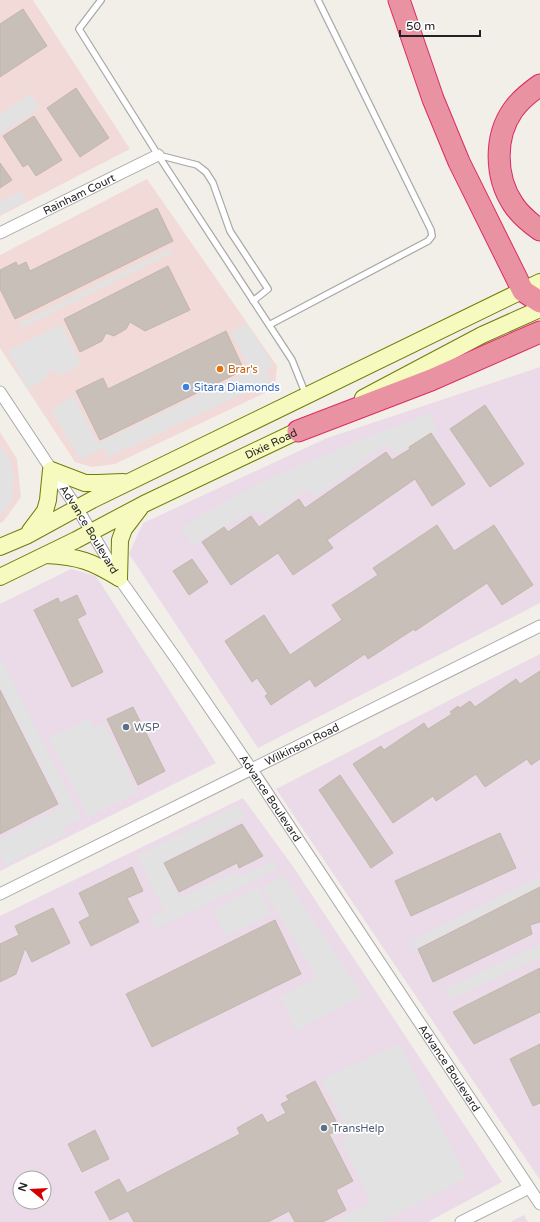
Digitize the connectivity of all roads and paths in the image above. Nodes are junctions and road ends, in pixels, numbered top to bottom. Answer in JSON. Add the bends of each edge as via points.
{"nodes":[{"id":1,"x":101,"y":0,"type":"edge"},
{"id":2,"x":318,"y":0,"type":"edge"},
{"id":3,"x":399,"y":0,"type":"edge"},
{"id":4,"x":540,"y":85,"type":"edge"},
{"id":5,"x":158,"y":155,"type":"junction"},
{"id":6,"x":540,"y":230,"type":"edge"},
{"id":7,"x":0,"y":233,"type":"edge"},
{"id":8,"x":534,"y":292,"type":"edge"},
{"id":9,"x":253,"y":301,"type":"junction"},
{"id":10,"x":540,"y":309,"type":"edge"},
{"id":11,"x":269,"y":325,"type":"junction"},
{"id":12,"x":540,"y":332,"type":"edge"},
{"id":13,"x":0,"y":392,"type":"edge"},
{"id":14,"x":306,"y":395,"type":"junction"},
{"id":15,"x":298,"y":431,"type":"junction"},
{"id":16,"x":51,"y":470,"type":"junction"},
{"id":17,"x":131,"y":482,"type":"junction"},
{"id":18,"x":144,"y":504,"type":"junction"},
{"id":19,"x":77,"y":508,"type":"junction"},
{"id":20,"x":91,"y":531,"type":"junction"},
{"id":21,"x":26,"y":536,"type":"junction"},
{"id":22,"x":0,"y":547,"type":"edge"},
{"id":23,"x":45,"y":555,"type":"junction"},
{"id":24,"x":0,"y":577,"type":"edge"},
{"id":25,"x":119,"y":578,"type":"junction"},
{"id":26,"x":540,"y":626,"type":"edge"},
{"id":27,"x":252,"y":770,"type":"junction"},
{"id":28,"x":0,"y":894,"type":"edge"},
{"id":29,"x":529,"y":1188,"type":"junction"},
{"id":30,"x":540,"y":1204,"type":"edge"},
{"id":31,"x":461,"y":1222,"type":"edge"}],
"edges":[{"from":1,"to":5,"type":"lane","via":[[79,28]]},
{"from":2,"to":11,"type":"lane","via":[[432,236],[428,242]]},
{"from":3,"to":8,"type":"highway","via":[[433,99],[459,162]]},
{"from":4,"to":6,"type":"highway","via":[[519,102],[507,120],[499,158],[503,182],[512,204]]},
{"from":5,"to":7,"type":"street","name":"Rainham Court"},
{"from":5,"to":9,"type":"lane"},
{"from":5,"to":9,"type":"lane","via":[[197,165],[206,172],[213,183],[230,231],[268,289]]},
{"from":8,"to":14,"type":"main road"},
{"from":9,"to":11,"type":"lane"},
{"from":10,"to":15,"type":"main road","name":"Dixie Road","via":[[482,335]]},
{"from":11,"to":14,"type":"lane","via":[[292,360]]},
{"from":12,"to":15,"type":"highway","via":[[431,380]]},
{"from":13,"to":16,"type":"street","name":"Advance Boulevard"},
{"from":14,"to":17,"type":"main road"},
{"from":15,"to":18,"type":"main road","name":"Dixie Road"},
{"from":16,"to":17,"type":"main road","via":[[85,482]]},
{"from":16,"to":19,"type":"street","name":"Advance Boulevard"},
{"from":16,"to":21,"type":"main road","via":[[45,511]]},
{"from":17,"to":19,"type":"main road"},
{"from":18,"to":20,"type":"main road","name":"Dixie Road"},
{"from":18,"to":25,"type":"main road","via":[[124,529],[120,540]]},
{"from":19,"to":20,"type":"street","name":"Advance Boulevard"},
{"from":19,"to":21,"type":"main road"},
{"from":20,"to":23,"type":"main road","name":"Dixie Road"},
{"from":20,"to":25,"type":"street","name":"Advance Boulevard"},
{"from":21,"to":22,"type":"main road"},
{"from":23,"to":24,"type":"main road","name":"Dixie Road"},
{"from":23,"to":25,"type":"main road","via":[[84,560]]},
{"from":25,"to":27,"type":"street","name":"Advance Boulevard"},
{"from":26,"to":27,"type":"street","name":"Wilkinson Road"},
{"from":27,"to":28,"type":"street","name":"Wilkinson Road"},
{"from":27,"to":29,"type":"street","name":"Advance Boulevard"},
{"from":29,"to":30,"type":"street","name":"Advance Boulevard"},
{"from":29,"to":31,"type":"street"}]}
